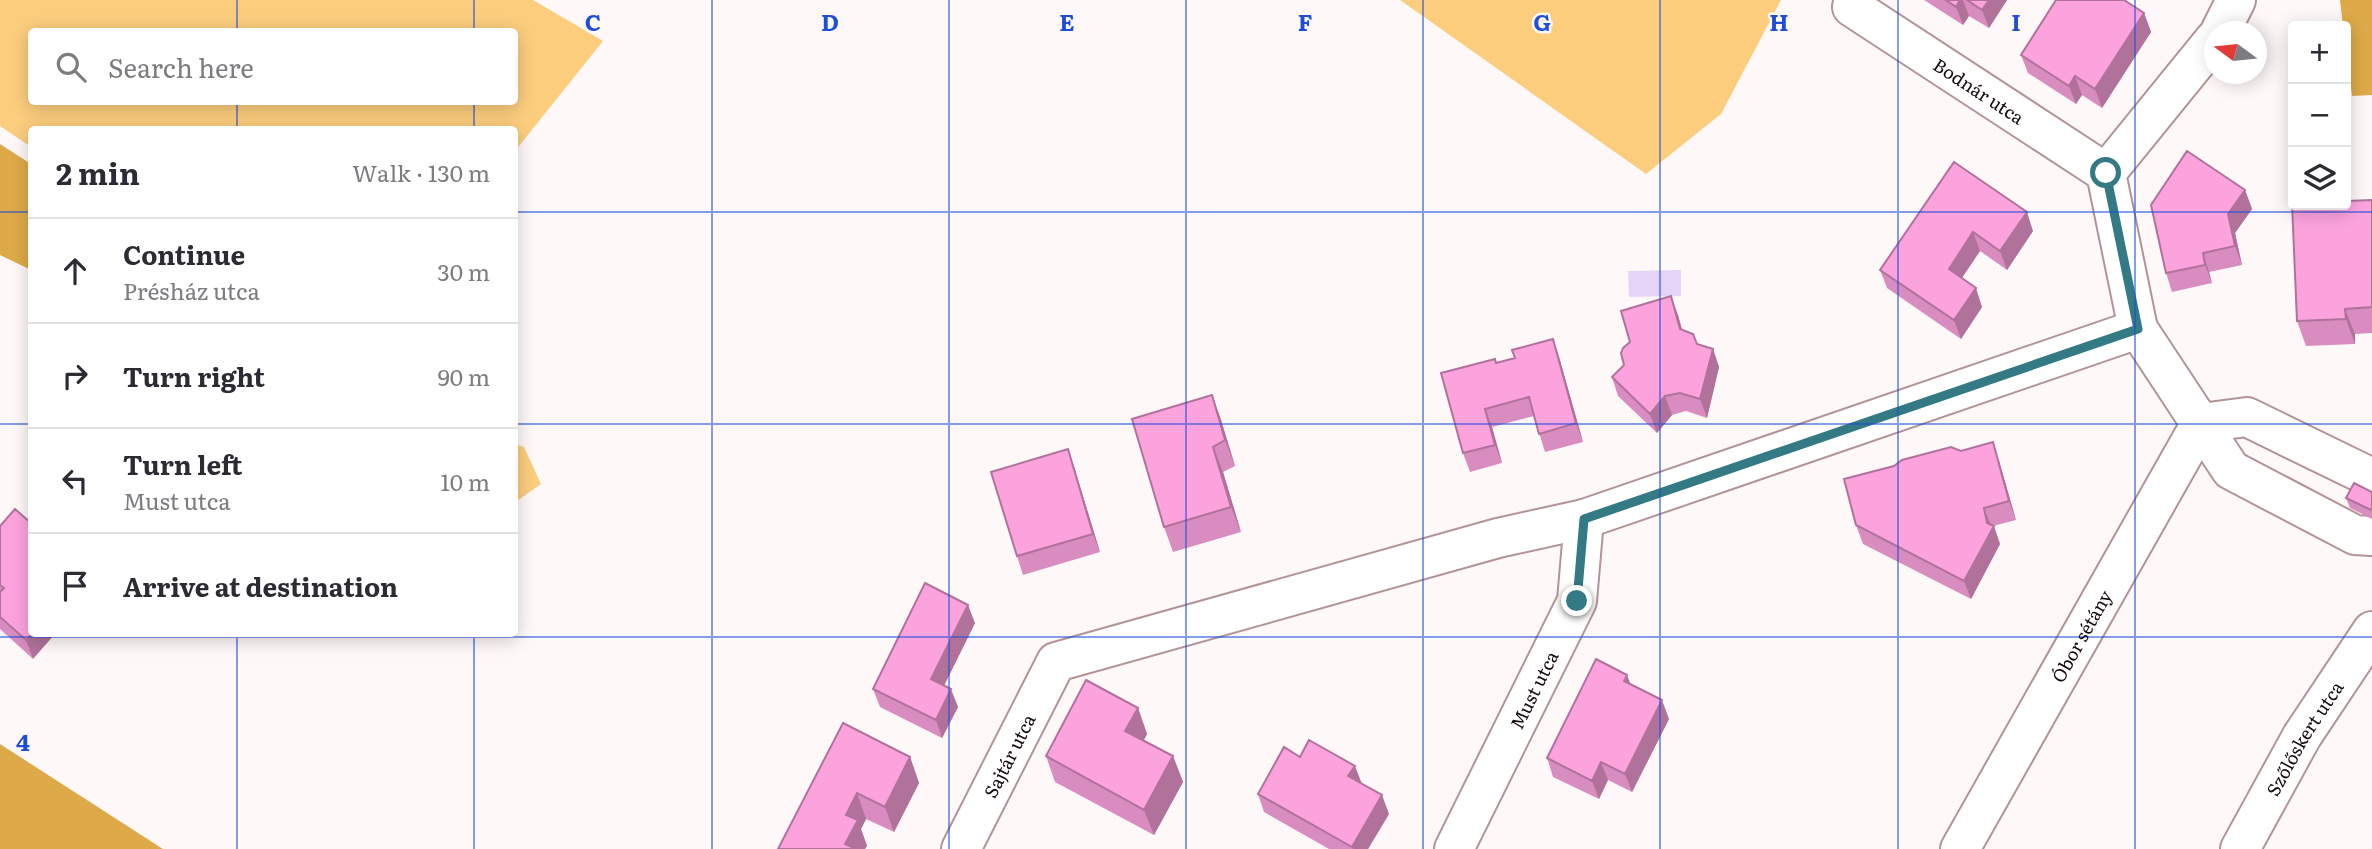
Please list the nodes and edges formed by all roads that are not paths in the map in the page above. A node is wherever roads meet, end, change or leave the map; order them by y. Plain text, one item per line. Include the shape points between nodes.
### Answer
1 (2236, 0) edge
2 (1852, 8) dead end
3 (2226, 21) edge
4 (2204, 52) edge
5 (2106, 173) junction
6 (2138, 329) junction
7 (2202, 424) junction
8 (2372, 478) edge
9 (1584, 519) junction
10 (2372, 536) edge
11 (2372, 631) edge
12 (961, 849) edge
13 (1454, 849) edge
14 (1960, 849) edge
15 (2240, 849) edge

1 - 3 street
2 - 5 street, Bodnár utca
4 - 5 street
5 - 6 street
6 - 7 street
6 - 9 street
7 - 8 street via 2247,417
7 - 10 street via 2231,470 2355,535
7 - 14 street, Óbor sétány
9 - 12 street, Sajtár utca via 1498,538 1056,662
9 - 13 street, Must utca via 1577,601
11 - 15 street, Szőlőskert utca via 2302,736

